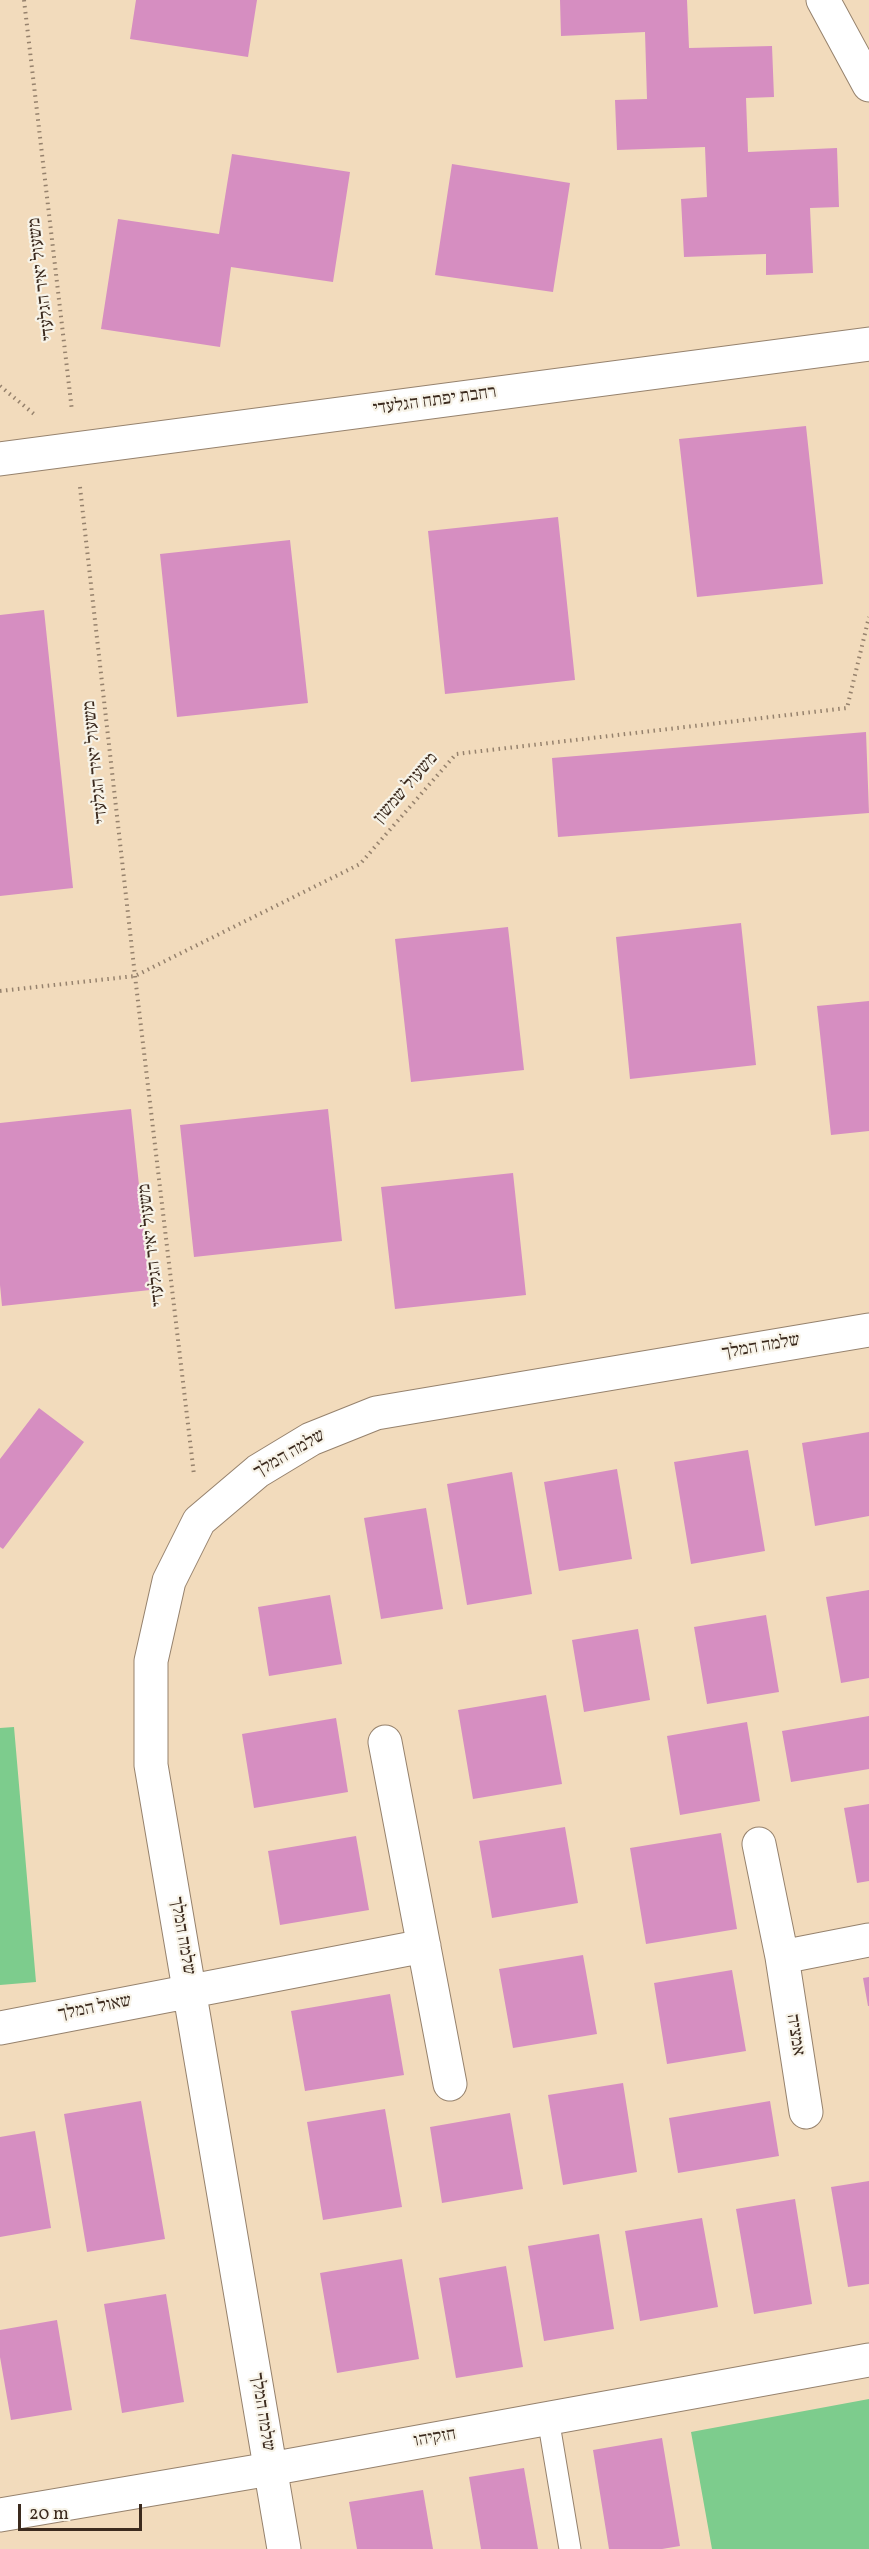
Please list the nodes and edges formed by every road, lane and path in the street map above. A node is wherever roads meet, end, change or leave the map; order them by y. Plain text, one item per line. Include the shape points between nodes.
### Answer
1 (24, 0) edge
2 (823, 0) edge
3 (869, 85) edge
4 (869, 344) edge
5 (76, 450) junction
6 (0, 459) edge
7 (869, 617) edge
8 (135, 976) junction
9 (0, 991) edge
10 (869, 1330) edge
11 (199, 1521) junction
12 (385, 1742) dead end
13 (759, 1844) dead end
14 (869, 1940) edge
15 (424, 1946) junction
16 (782, 1957) junction
17 (191, 1991) junction
18 (0, 2028) edge
19 (450, 2084) dead end
20 (806, 2112) dead end
21 (869, 2360) edge
22 (548, 2418) junction
23 (270, 2469) junction
24 (0, 2515) edge
25 (284, 2549) edge
26 (570, 2549) edge

1 - 5 path, משעול יאיר הגלעדי
2 - 3 street
4 - 5 street, רחבת יפתח הגלעדי
5 - 6 street, רחבת יפתח הגלעדי
5 - 8 path, משעול יאיר הגלעדי
7 - 8 path, משעול שמשון via 847,708 456,754 360,864
8 - 9 path, משעול שמשון
8 - 11 path, משעול יאיר הגלעדי
10 - 11 street, שלמה המלך via 376,1413 311,1439 267,1466
11 - 17 street, שלמה המלך via 169,1581 151,1661 151,1765
12 - 15 street
13 - 16 street, אמציה
14 - 16 street
15 - 17 street, שלמה המלך
15 - 19 street
16 - 20 street, אמציה
17 - 18 street, שאול המלך
17 - 23 street, שלמה המלך
21 - 22 street, חזקיהו
22 - 23 street, חזקיהו
22 - 26 lane
23 - 24 street, חזקיהו
23 - 25 street, שלמה המלך

